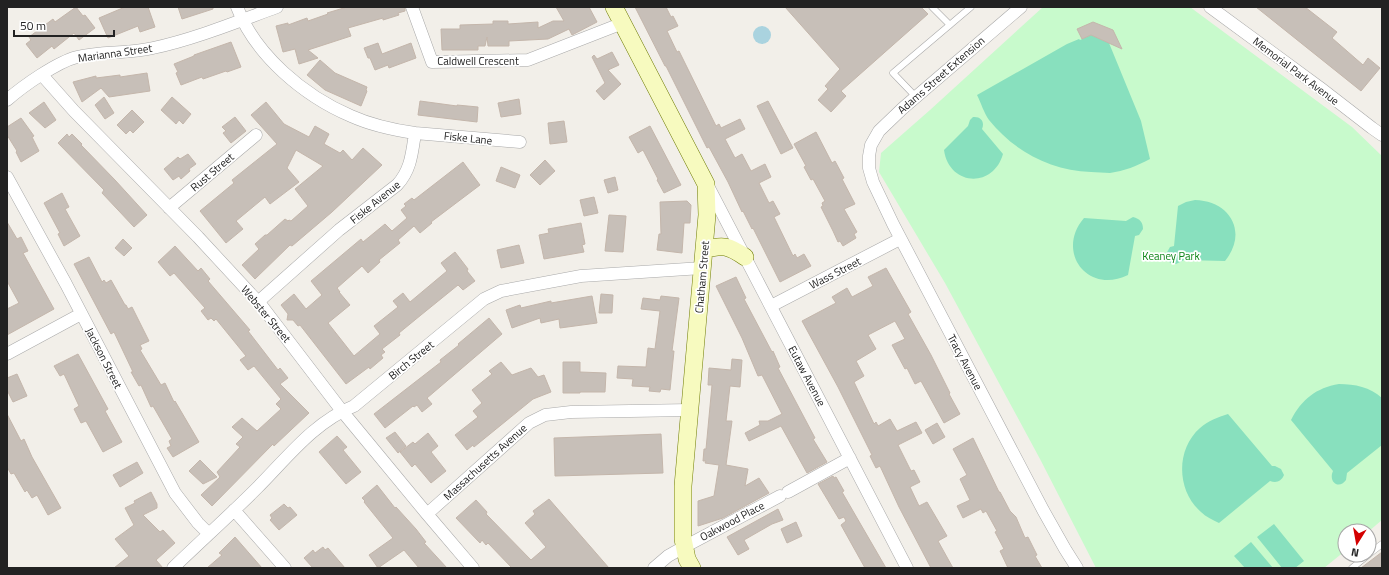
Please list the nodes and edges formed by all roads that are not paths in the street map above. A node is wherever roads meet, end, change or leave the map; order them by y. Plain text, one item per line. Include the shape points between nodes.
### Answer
1 (237, 7) edge
2 (277, 7) edge
3 (412, 7) edge
4 (614, 7) edge
5 (932, 7) edge
6 (1021, 7) edge
7 (1210, 7) edge
8 (969, 8) edge
9 (242, 20) junction
10 (623, 23) junction
11 (950, 25) junction
12 (42, 75) junction
13 (916, 97) junction
14 (7, 100) edge
15 (415, 133) junction
16 (1382, 135) edge
17 (256, 136) dead end
18 (520, 142) dead end
19 (870, 150) joint
20 (7, 177) edge
21 (706, 184) junction
22 (169, 208) junction
23 (900, 239) junction
24 (704, 250) junction
25 (745, 257) junction
26 (702, 268) junction
27 (258, 302) junction
28 (771, 306) junction
29 (81, 314) junction
30 (7, 354) edge
31 (690, 410) junction
32 (342, 411) junction
33 (850, 458) junction
34 (234, 510) junction
35 (427, 514) junction
36 (209, 534) junction
37 (684, 547) junction
38 (174, 568) edge
39 (285, 568) edge
40 (473, 568) edge
41 (654, 568) edge
42 (692, 568) edge
43 (907, 568) edge
44 (1077, 568) edge

1 - 9 street
2 - 9 street, Marianna Street
3 - 10 street, Caldwell Crescent via 432,62 528,60
4 - 10 main road, Chatham Street
5 - 11 lane
6 - 13 street, Adams Street Extension
7 - 16 street, Memorial Park Avenue
8 - 11 lane
9 - 12 street, Marianna Street via 151,49 76,57
9 - 15 street via 254,40 272,60 308,92 350,116
10 - 21 main road, Chatham Street
11 - 13 lane via 893,73
12 - 14 street, Marianna Street
12 - 22 street, Webster Street
13 - 19 street, Adams Street Extension via 879,131
15 - 18 street, Fiske Lane
15 - 27 street, Fiske Avenue via 405,177 339,230
17 - 22 street, Rust Street
19 - 23 street, Tracy Avenue via 869,168 873,182
20 - 29 street, Jackson Street
21 - 24 main road, Chatham Street via 708,215
21 - 25 street, Eutaw Avenue
22 - 27 street, Webster Street
23 - 28 street, Wass Street
23 - 44 street, Tracy Avenue via 1043,510
24 - 25 main road via 715,246 731,248
24 - 26 main road, Chatham Street
25 - 28 street, Eutaw Avenue
26 - 31 main road, Chatham Street
26 - 32 street, Birch Street via 581,276 501,291 484,299 354,406
27 - 32 street, Webster Street
28 - 33 street, Eutaw Avenue
29 - 30 street
29 - 36 street, Jackson Street via 175,493 198,524
31 - 35 street, Massachusetts Avenue via 571,412 545,415 529,423
31 - 37 main road, Chatham Street via 683,486
32 - 34 street, Birch Street via 331,417 298,446
32 - 35 street, Webster Street
33 - 37 street, Oakwood Place
33 - 43 street, Eutaw Avenue
34 - 36 street, Birch Street
34 - 39 street
35 - 40 street, Webster Street
36 - 38 street, Birch Street
37 - 41 street, Oakwood Place
37 - 42 main road, Chatham Street

